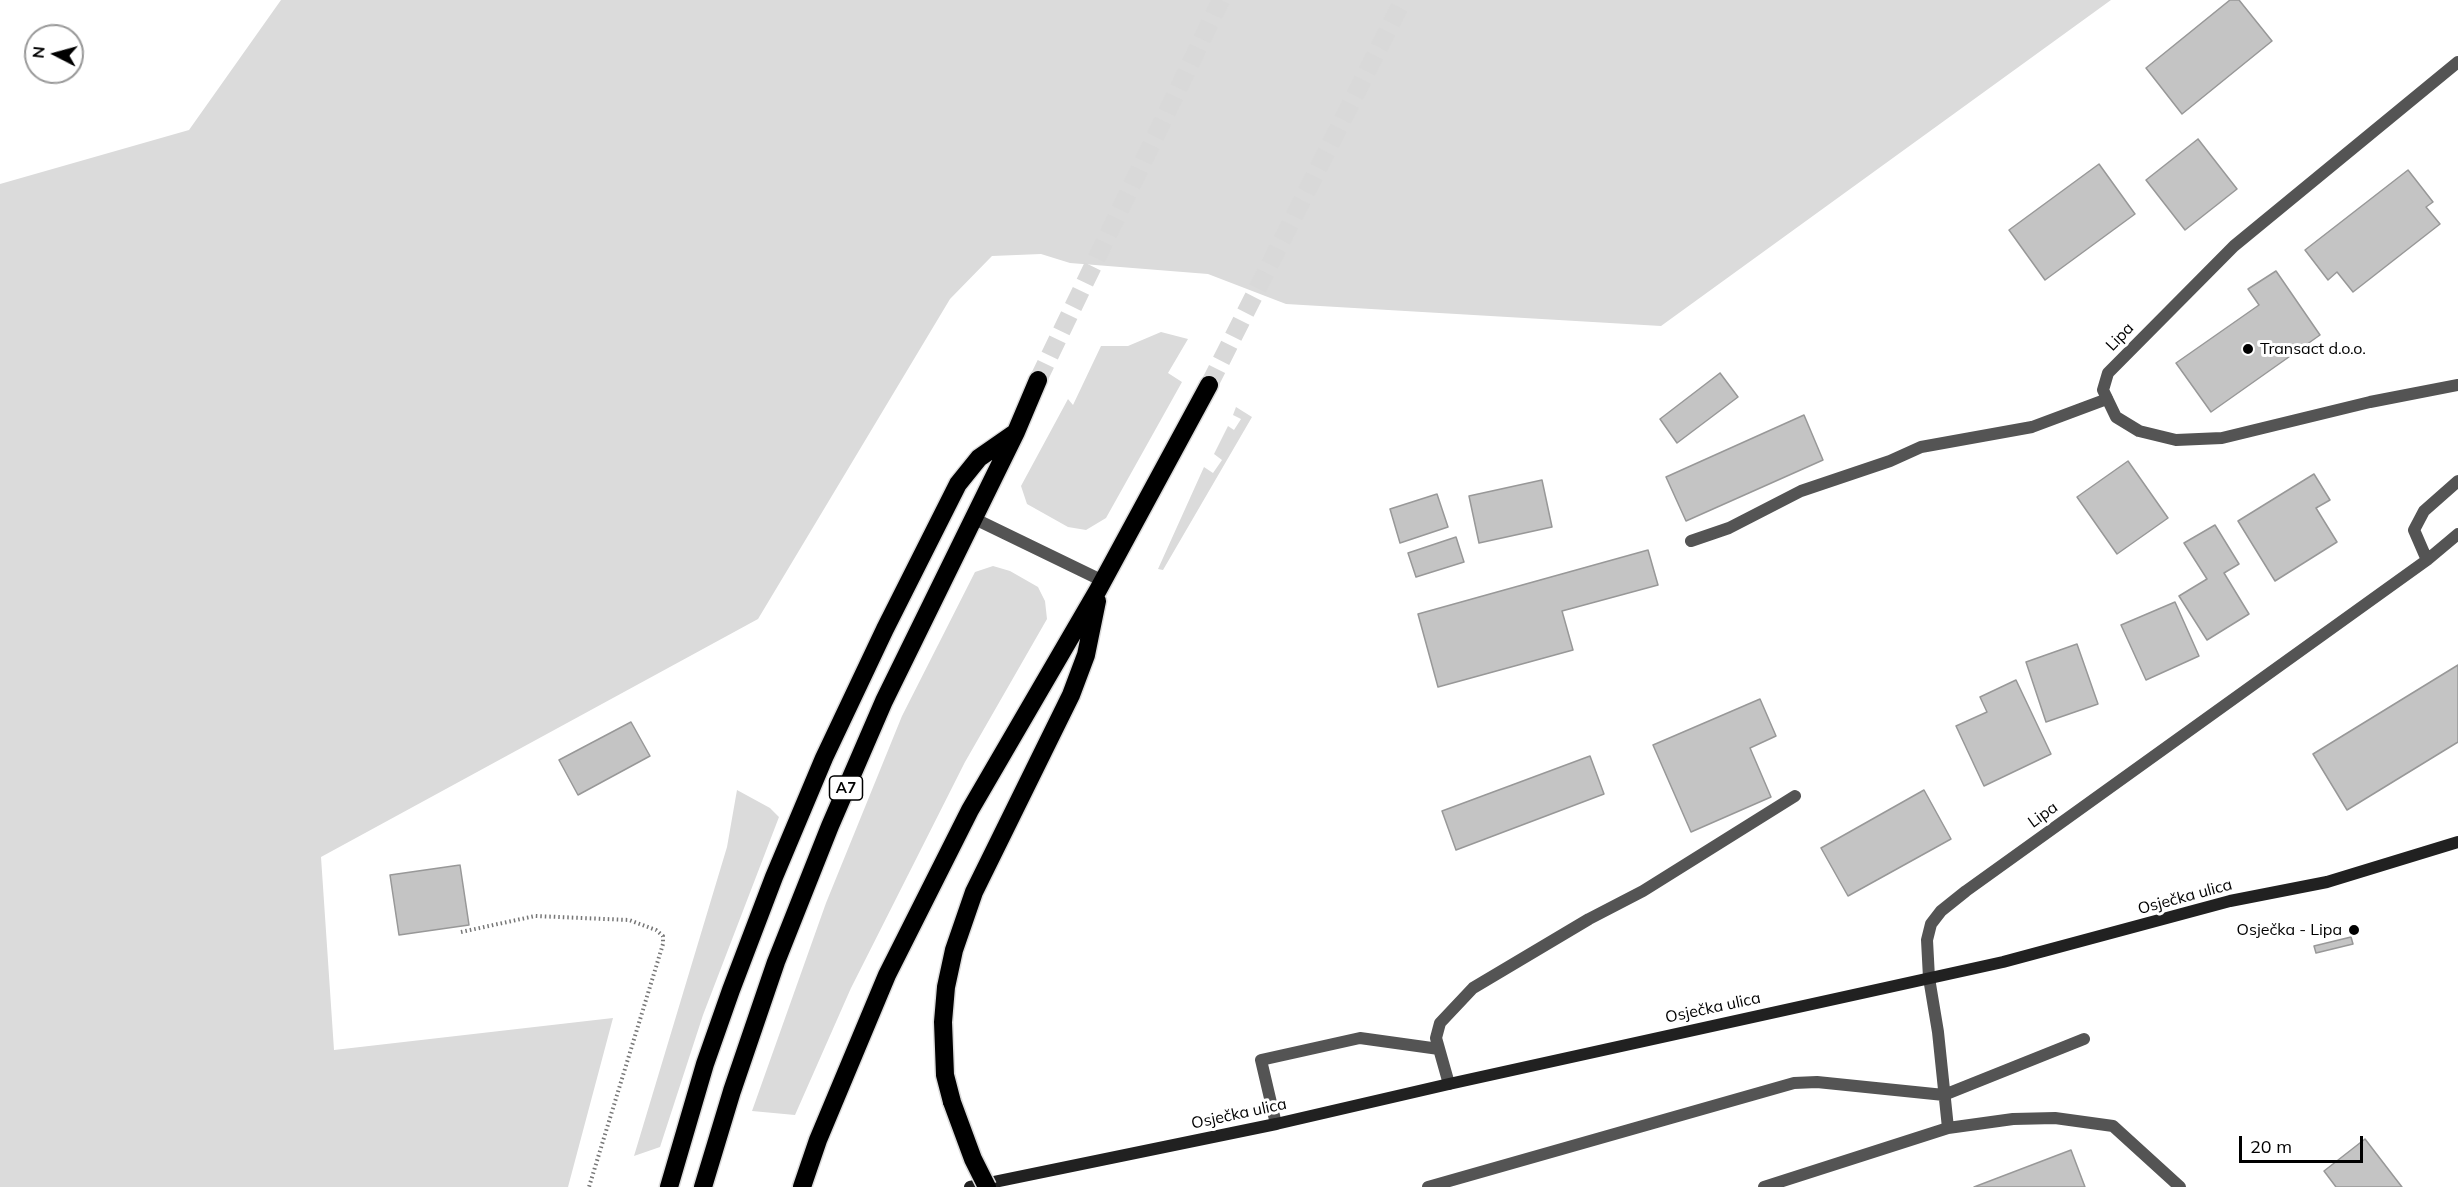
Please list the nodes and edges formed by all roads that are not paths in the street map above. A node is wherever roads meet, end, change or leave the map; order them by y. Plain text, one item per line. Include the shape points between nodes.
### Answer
1 (2458, 62) edge
2 (1038, 380) tunnel mouth
3 (1209, 385) tunnel mouth
4 (2458, 385) edge
5 (2107, 399) junction
6 (1016, 432) junction
7 (2458, 481) edge
8 (974, 518) junction
9 (2458, 534) edge
10 (1691, 541) dead end
11 (2427, 560) junction
12 (1101, 585) junction
13 (1795, 796) dead end
14 (2458, 842) edge
15 (1929, 978) junction
16 (2084, 1039) dead end
17 (1439, 1049) junction
18 (1449, 1084) junction
19 (1944, 1095) junction
20 (1276, 1124) junction
21 (1948, 1128) junction
22 (669, 1187) edge
23 (703, 1187) edge
24 (802, 1187) edge
25 (970, 1187) edge
26 (987, 1187) edge
27 (1428, 1187) edge
28 (1764, 1187) edge
29 (2180, 1187) edge

1 - 5 street, Lipa via 2234,246 2108,373 2103,390
2 - 6 highway, A7
3 - 12 highway
4 - 5 street via 2222,438 2176,440 2139,431 2116,417
5 - 10 street via 2032,427 1922,447 1801,491 1729,528
6 - 8 highway, A7
6 - 22 highway via 979,458 958,484 824,758 730,990
7 - 11 street via 2424,511 2414,530
8 - 12 street
8 - 23 highway, A7 via 884,701 830,826 777,962
9 - 11 street, Lipa
11 - 15 street, Lipa via 1941,911 1931,924 1927,940
12 - 24 highway via 970,810 887,975
12 - 26 highway, bridge via 1086,655 1071,695 974,892 946,987 944,1066 951,1102
13 - 17 street via 1643,891 1473,988 1440,1023 1436,1038
14 - 15 main road, Osječka ulica via 2327,882 2230,901 2003,963
15 - 18 main road, Osječka ulica
15 - 19 street, Lipa
16 - 19 street
17 - 18 street
17 - 20 street via 1360,1038 1261,1060
18 - 20 main road, Osječka ulica
19 - 21 street, Lipa
19 - 27 street via 1794,1083
20 - 25 main road, Osječka ulica
21 - 28 street
21 - 29 street via 2055,1118 2113,1126

